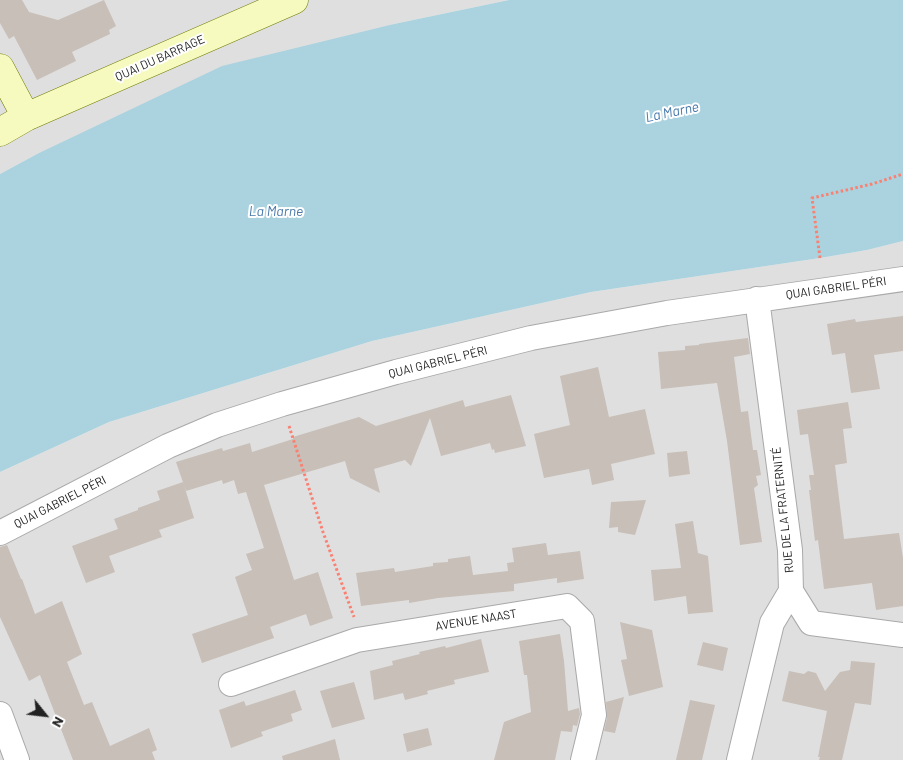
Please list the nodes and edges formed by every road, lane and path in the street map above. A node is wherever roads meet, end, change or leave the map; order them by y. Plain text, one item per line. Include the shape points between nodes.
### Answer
1 (294, 0) edge
2 (0, 68) edge
3 (26, 117) junction
4 (0, 132) edge
5 (903, 174) edge
6 (820, 258) dead end
7 (903, 279) edge
8 (756, 300) junction
9 (282, 404) junction
10 (0, 533) edge
11 (791, 591) junction
12 (903, 635) edge
13 (362, 639) junction
14 (231, 684) dead end
15 (0, 714) edge
16 (17, 760) edge
17 (583, 760) edge
18 (739, 760) edge

1 - 3 street, QUAI DU BARRAGE
2 - 3 street
3 - 4 street, QUAI DU BARRAGE
5 - 6 path via 812,198
7 - 8 street, QUAI GABRIEL PÉRI
8 - 9 street, QUAI GABRIEL PÉRI via 531,338
8 - 11 street, RUE DE LA FRATERNITÉ via 790,550
9 - 10 street, QUAI GABRIEL PÉRI via 217,425 168,446
9 - 13 path
11 - 12 street, RUE DE LA FRATERNITÉ via 811,623
11 - 18 street via 772,623
13 - 14 street, AVENUE NAAST
13 - 17 street, AVENUE NAAST via 567,606 582,621 594,715
15 - 16 street

